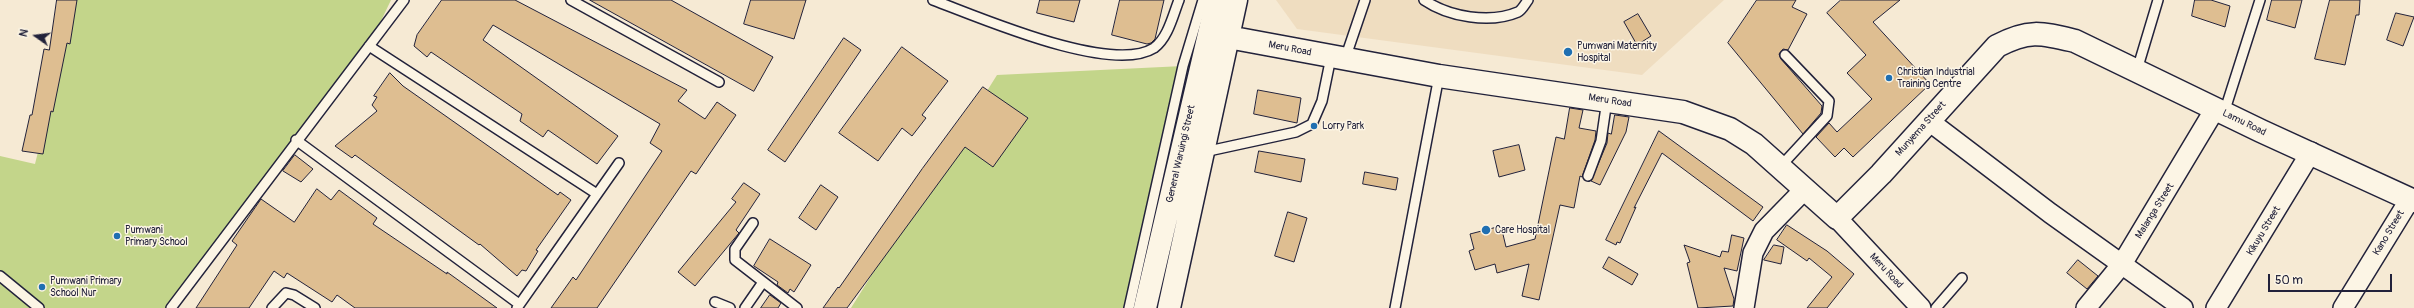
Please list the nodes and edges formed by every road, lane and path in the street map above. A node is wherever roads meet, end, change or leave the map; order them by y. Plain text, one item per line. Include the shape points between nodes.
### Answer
1 (404, 0) edge
2 (571, 0) edge
3 (933, 0) edge
4 (1179, 0) edge
5 (1203, 0) edge
6 (1217, 0) edge
7 (1236, 0) edge
8 (1365, 0) edge
9 (1424, 0) edge
10 (1528, 0) edge
11 (2158, 0) edge
12 (2260, 0) edge
13 (1228, 37) junction
14 (2076, 41) joint
15 (369, 46) junction
16 (1785, 56) dead end
17 (1338, 58) junction
18 (2137, 70) junction
19 (1439, 76) junction
20 (720, 82) dead end
21 (1607, 100) junction
22 (2220, 111) junction
23 (1929, 121) junction
24 (296, 140) junction
25 (1203, 152) junction
26 (2311, 152) junction
27 (619, 163) dead end
28 (1780, 167) junction
29 (1588, 176) dead end
30 (1804, 189) junction
31 (597, 194) junction
32 (2412, 200) edge
33 (1837, 218) junction
34 (753, 223) dead end
35 (2122, 264) junction
36 (0, 276) edge
37 (1962, 278) dead end
38 (764, 282) junction
39 (715, 302) dead end
40 (518, 306) edge
41 (39, 308) edge
42 (171, 308) edge
43 (272, 308) edge
44 (315, 308) edge
45 (730, 308) edge
46 (745, 308) edge
47 (797, 308) edge
48 (1129, 308) edge
49 (1145, 308) edge
50 (1169, 308) edge
51 (1395, 308) edge
52 (1744, 308) edge
53 (1921, 308) edge
54 (1936, 308) edge
55 (2086, 308) edge
56 (2183, 308) edge
57 (2216, 308) edge
58 (2343, 308) edge

1 - 15 lane
2 - 20 lane
3 - 4 lane via 1044,41 1103,53 1131,55 1146,52 1158,44 1171,22
5 - 48 lane via 1183,66
6 - 49 street, General Waruingi Street
7 - 13 street, General Waruingi Street
8 - 17 lane
9 - 10 lane via 1445,10 1488,20 1519,11
11 - 18 lane
12 - 22 lane, Malanga Street
13 - 17 street, Meru Road
13 - 25 street, General Waruingi Street
14 - 18 street, Lamu Road
14 - 23 street, Munyema Street via 2043,33 2017,36 2004,42 1997,46
15 - 24 lane
15 - 31 lane
16 - 28 lane via 1829,101 1829,108 1827,116
17 - 19 street, Meru Road
17 - 25 lane via 1312,124 1296,132
18 - 22 street, Lamu Road
19 - 21 street, Meru Road
19 - 51 lane
21 - 28 street, Meru Road via 1683,112 1730,129 1754,144
21 - 29 lane via 1601,140
22 - 26 street, Lamu Road
22 - 35 street, Malanga Street
23 - 33 street, Munyema Street
23 - 35 street
24 - 40 lane
24 - 42 lane
25 - 50 street, General Waruingi Street
26 - 32 street, Lamu Road
26 - 57 street, Kikuyu Street
27 - 31 lane
28 - 30 street, Meru Road
30 - 33 street, Meru Road
30 - 52 street via 1764,231 1753,254
31 - 40 lane
32 - 58 street, Kano Street
33 - 53 street, Meru Road
34 - 38 lane via 735,249 734,255 735,260
35 - 55 street, Malanga Street
35 - 56 street
36 - 41 lane
37 - 54 lane
38 - 46 lane
38 - 47 lane
39 - 45 lane
43 - 44 lane via 286,293

